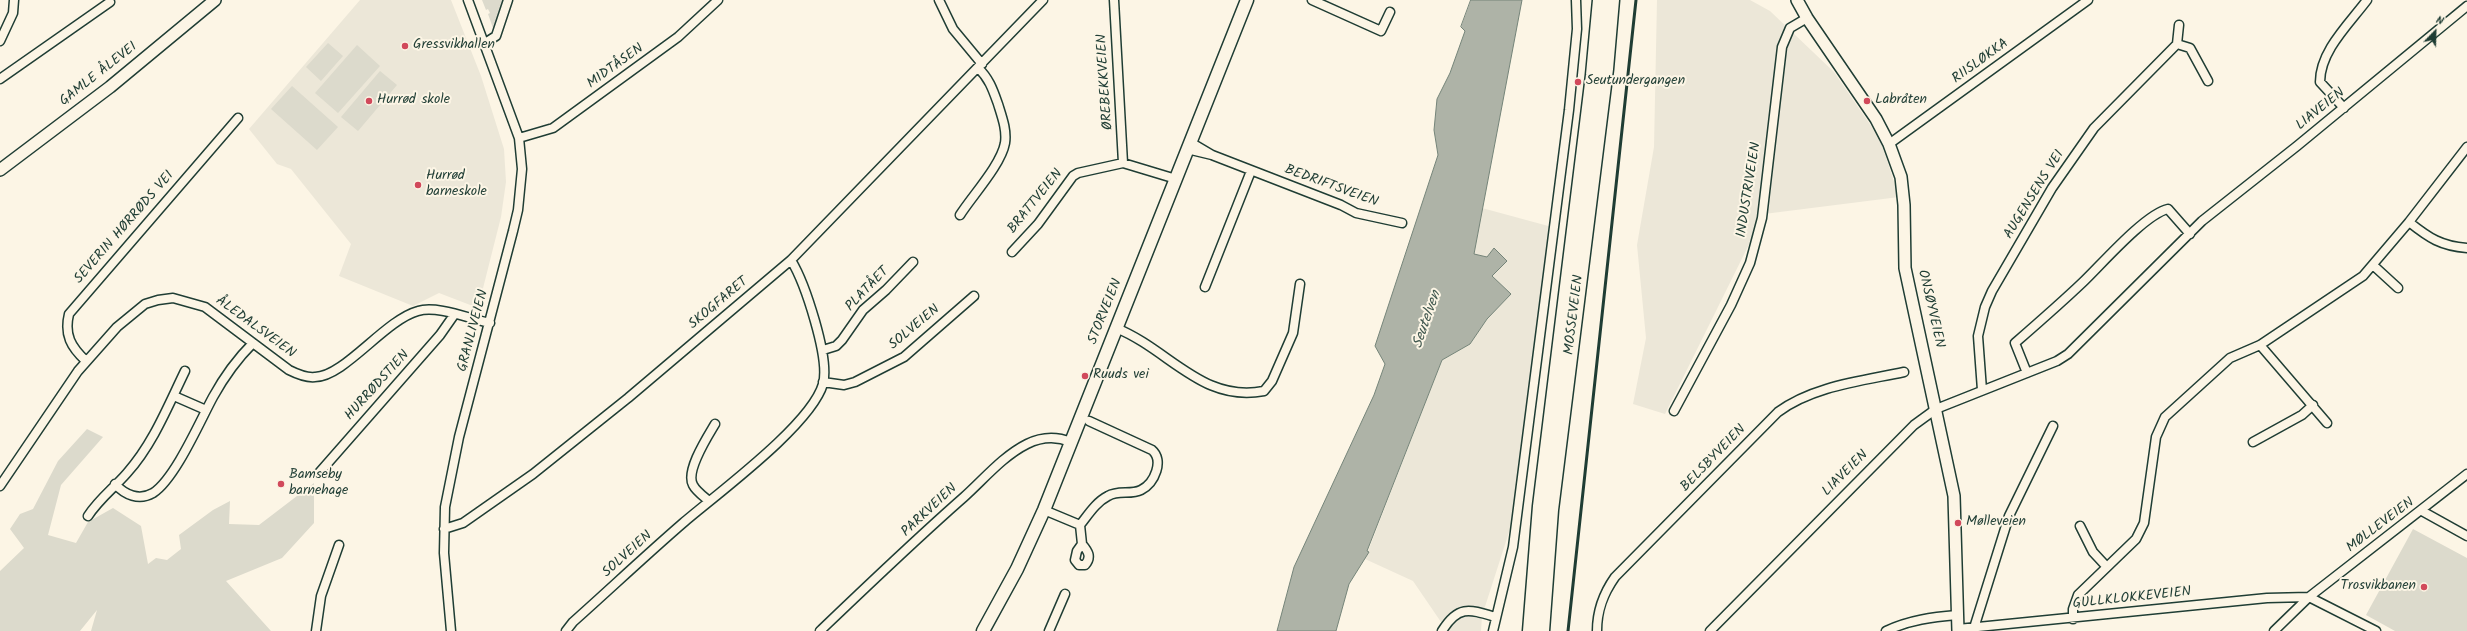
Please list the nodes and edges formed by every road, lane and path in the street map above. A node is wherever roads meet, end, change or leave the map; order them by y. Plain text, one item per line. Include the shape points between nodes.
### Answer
1 (14, 0) edge
2 (215, 0) edge
3 (468, 0) edge
4 (508, 0) edge
5 (718, 0) edge
6 (939, 0) edge
7 (1043, 0) edge
8 (1114, 0) edge
9 (1247, 0) edge
10 (1312, 0) edge
11 (1576, 0) edge
12 (1600, 0) edge
13 (1612, 0) edge
14 (1797, 0) edge
15 (2088, 0) edge
16 (2367, 0) edge
17 (110, 2) dead end
18 (2467, 6) edge
19 (1390, 12) dead end
20 (1807, 18) junction
21 (2178, 25) dead end
22 (0, 41) edge
23 (484, 43) junction
24 (2177, 44) junction
25 (980, 66) junction
26 (0, 79) edge
27 (2208, 81) dead end
28 (2344, 108) junction
29 (238, 118) dead end
30 (519, 138) junction
31 (1889, 144) junction
32 (1189, 145) junction
33 (2467, 147) edge
34 (1123, 163) junction
35 (0, 170) edge
36 (1252, 171) junction
37 (1176, 179) junction
38 (960, 215) dead end
39 (2410, 222) junction
40 (1402, 223) dead end
41 (2190, 234) junction
42 (2467, 248) edge
43 (1012, 252) dead end
44 (791, 260) junction
45 (914, 262) dead end
46 (2374, 266) junction
47 (1300, 284) dead end
48 (1204, 287) dead end
49 (2398, 288) dead end
50 (974, 296) dead end
51 (454, 315) junction
52 (490, 323) junction
53 (1116, 328) junction
54 (253, 343) junction
55 (2260, 345) junction
56 (823, 350) junction
57 (86, 361) junction
58 (185, 371) dead end
59 (1904, 372) dead end
60 (2027, 373) junction
61 (823, 382) junction
62 (1982, 390) junction
63 (174, 396) junction
64 (2313, 405) junction
65 (1936, 409) junction
66 (206, 410) junction
67 (1674, 412) dead end
68 (1089, 421) dead end
69 (2327, 423) dead end
70 (715, 424) dead end
71 (2053, 426) dead end
72 (1071, 442) junction
73 (2254, 442) dead end
74 (319, 473) dead end
75 (2467, 474) edge
76 (115, 484) junction
77 (0, 486) edge
78 (709, 500) junction
79 (1044, 510) junction
80 (2422, 511) junction
81 (88, 516) dead end
82 (1080, 525) junction
83 (2080, 526) dead end
84 (444, 529) junction
85 (2467, 536) edge
86 (1082, 544) dead end
87 (339, 545) dead end
88 (2106, 566) junction
89 (1065, 594) dead end
90 (2310, 597) junction
91 (1957, 615) junction
92 (1495, 617) junction
93 (2073, 619) junction
94 (1974, 628) junction
95 (1958, 630) edge
96 (316, 631) edge
97 (451, 631) edge
98 (566, 631) edge
99 (820, 631) edge
100 (984, 631) edge
101 (1049, 631) edge
102 (1442, 631) edge
103 (1493, 631) edge
104 (1530, 631) edge
105 (1542, 631) edge
106 (1597, 631) edge
107 (1710, 631) edge
108 (1886, 631) edge
109 (2274, 631) edge
110 (2376, 631) edge

1 - 22 street via 13,13
2 - 35 street, GAMLE ÅLEVEI via 110,87
3 - 23 street, GRANLIVEIEN
4 - 23 street via 496,36
5 - 30 street, MIDTÅSEN via 678,38 559,124 539,134
6 - 25 street via 953,29
7 - 25 street, SKOGFARET
8 - 34 street, ØREBEKKVEIEN
9 - 32 main road, STORVEIEN
10 - 19 street via 1381,31
11 - 92 street via 1577,29 1569,110 1513,547
12 - 104 highway, MOSSEVEIEN via 1540,506
13 - 105 highway, MOSSEVEIEN via 1606,69 1551,510
14 - 20 street, ONSØYVEIEN
15 - 31 street, RIISLØKKA
16 - 28 street via 2324,58 2320,71 2320,82
17 - 26 street
18 - 28 street, LIAVEIEN
20 - 31 street, ONSØYVEIEN via 1876,119
20 - 67 street, INDUSTRIVEIEN via 1790,28 1782,47 1762,218 1750,264
21 - 24 street
23 - 30 street, GRANLIVEIEN
24 - 27 street via 2190,48
24 - 62 street, AUGENSENS VEI via 2094,128 2052,188 1992,291 1978,336
25 - 38 street via 988,78 1004,121 1005,143 995,165
25 - 44 street, SKOGFARET
28 - 41 street, LIAVEIEN
29 - 57 street, SEVERIN HØRRØDS VEI via 69,314 66,325 70,343
30 - 52 street, GRANLIVEIEN via 522,169 518,210
31 - 65 street, ONSØYVEIEN via 1901,177 1904,196 1905,268
32 - 36 street, BEDRIFTSVEIEN
32 - 37 main road, STORVEIEN
33 - 39 street
34 - 37 street, BRATTVEIEN
34 - 43 street, BRATTVEIEN via 1073,176 1038,224
36 - 40 street, BEDRIFTSVEIEN via 1356,213
36 - 48 street
37 - 53 main road, STORVEIEN
39 - 42 street via 2431,239 2451,247
39 - 46 street
41 - 60 street, LIAVEIEN via 2068,354
41 - 60 street via 2168,209 2157,214 2116,248 2084,281 2015,343
44 - 56 street, SOLVEIEN via 802,283
44 - 84 street, SKOGFARET via 628,398 533,474 463,523
45 - 56 street, PLATÅET via 863,310 836,346
46 - 49 street
46 - 55 street
47 - 53 street via 1293,333 1272,381 1264,391 1227,392 1210,387 1141,340
50 - 61 street, SOLVEIEN via 904,357 855,382 844,385
51 - 52 street, ÅLEDALSVEIEN
51 - 54 street, ÅLEDALSVEIEN via 427,310 408,315 349,360 317,378 299,375 289,370
51 - 74 street, HURRØDSTIEN via 440,335
52 - 84 street, GRANLIVEIEN via 451,470
53 - 72 main road, STORVEIEN
54 - 57 street, ÅLEDALSVEIEN via 205,307 173,298 145,304 129,316
54 - 66 street via 231,368
55 - 64 street
55 - 88 street via 2230,358 2165,417 2156,437 2144,523 2130,546
56 - 61 street, SOLVEIEN
57 - 77 street, ÅLEDALSVEIEN
58 - 63 street
59 - 106 street, BELSBYVEIEN via 1809,394 1792,401 1778,412 1615,577 1599,606
60 - 62 street, LIAVEIEN
61 - 78 street, SOLVEIEN via 816,399 802,417
62 - 65 street, LIAVEIEN
63 - 66 street
63 - 76 street via 136,461
64 - 69 street
64 - 73 street via 2302,415
65 - 91 street, ONSØYVEIEN via 1954,496
65 - 107 street, LIAVEIEN via 1914,425
66 - 76 street via 176,466 154,492 144,497 134,497 125,494
68 - 82 street via 1152,450 1157,454 1159,462 1141,491 1108,496 1098,503
70 - 78 street via 701,448 691,473 693,486
71 - 94 street via 2008,516
72 - 79 main road, STORVEIEN
72 - 99 street, PARKVEIEN via 1046,438 1027,444 1012,454 934,522
75 - 80 street, MØLLEVEIEN
76 - 81 street via 96,503
78 - 98 street, SOLVEIEN
79 - 82 street
79 - 100 main road, STORVEIEN via 1017,569
80 - 85 street
80 - 90 street, MØLLEVEIEN
82 - 86 street
83 - 88 street via 2093,552
84 - 97 street, GRANLIVEIEN via 446,589
87 - 96 street via 321,596
88 - 93 street via 2078,595 2073,609
89 - 101 street
90 - 93 street, GULLKLOKKEVEIEN via 2267,598
90 - 109 street, MØLLEVEIEN
90 - 110 street
91 - 95 street, ONSØYVEIEN
91 - 108 street via 1930,617
92 - 102 street via 1471,610 1463,611 1454,616
92 - 103 street
93 - 94 street, GULLKLOKKEVEIEN
94 - 95 street, GULLKLOKKEVEIEN

